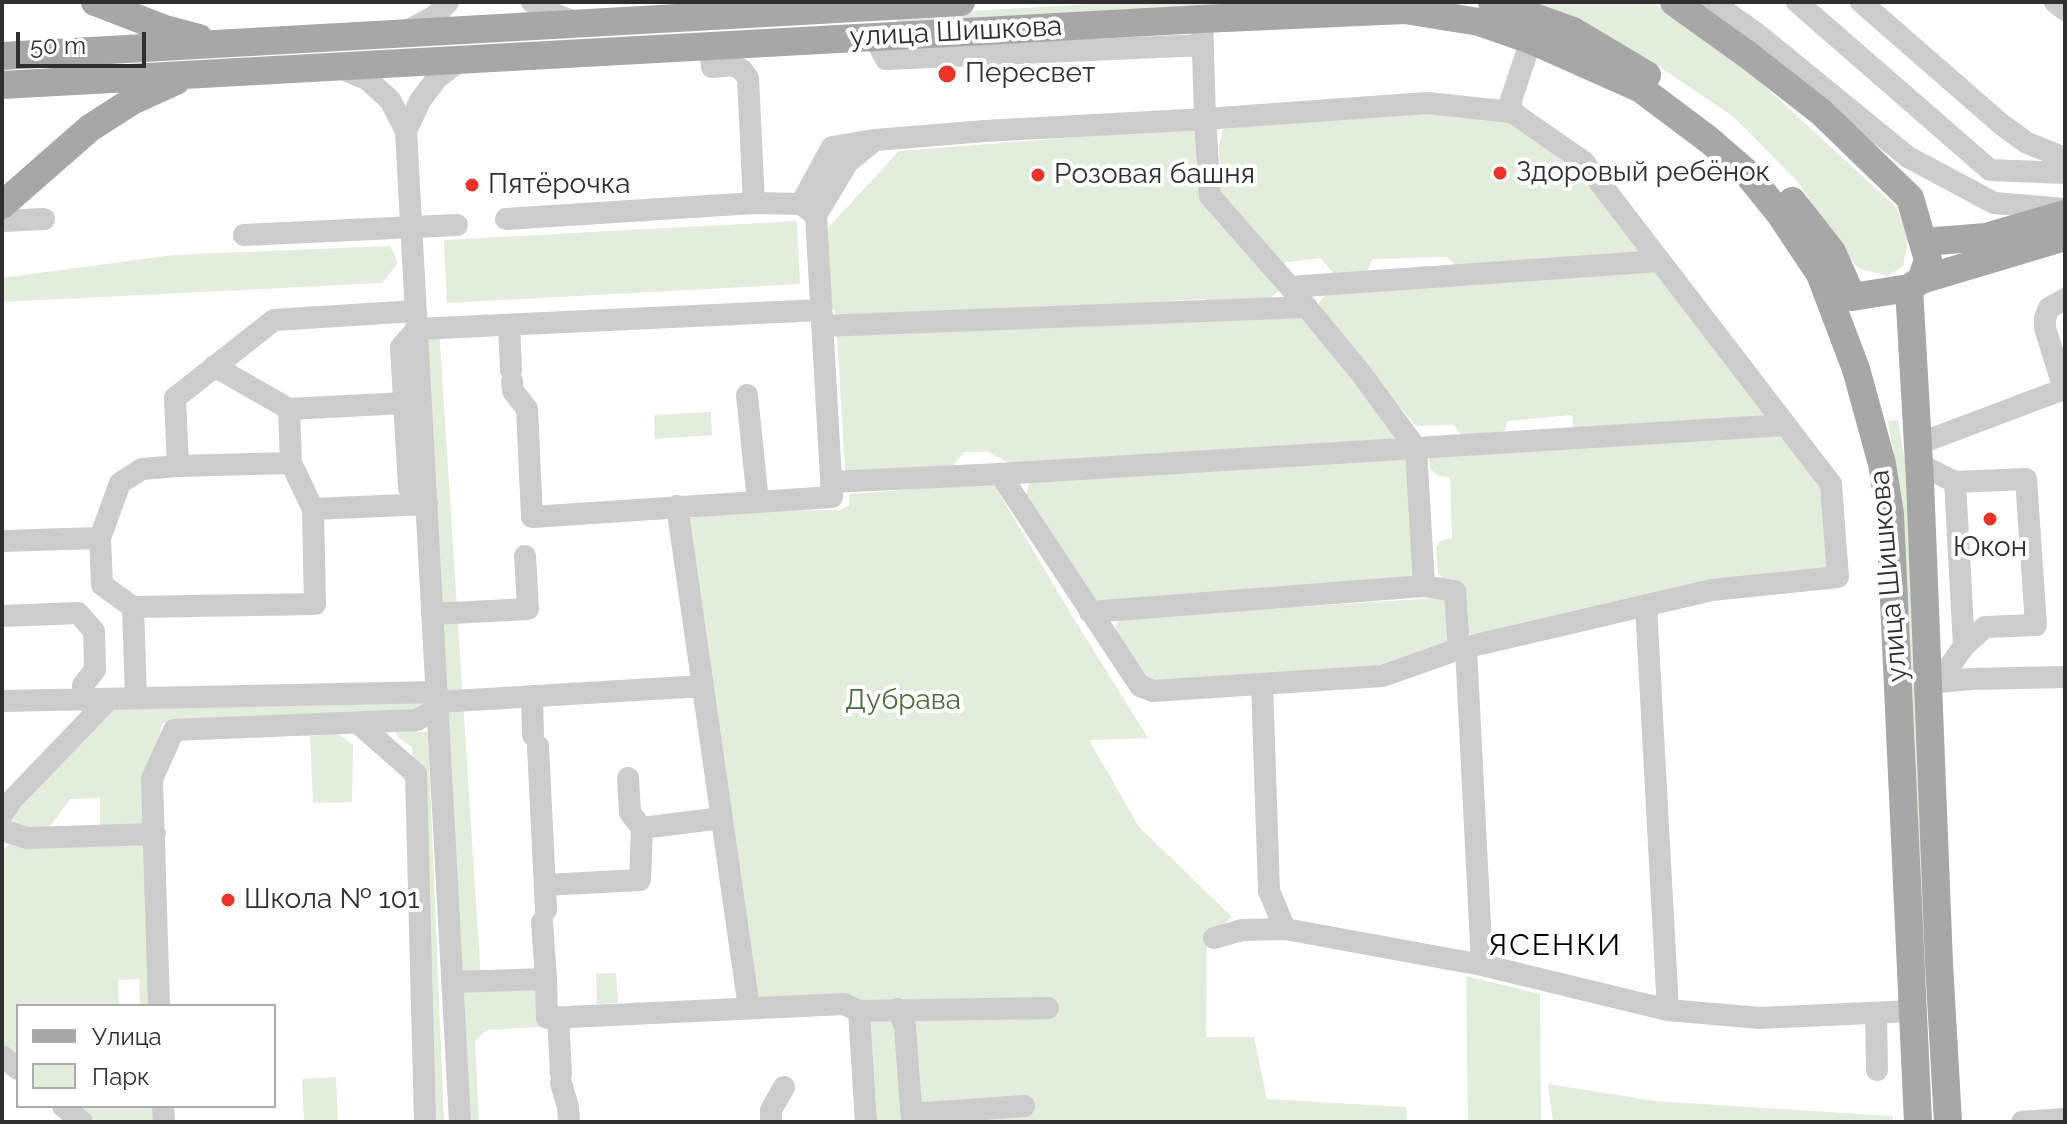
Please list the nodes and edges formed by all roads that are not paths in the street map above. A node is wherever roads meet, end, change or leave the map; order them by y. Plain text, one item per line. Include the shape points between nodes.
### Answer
1 (95, 2) edge
2 (448, 2) edge
3 (532, 2) edge
4 (961, 2) edge
5 (1492, 2) edge
6 (1674, 2) edge
7 (1712, 2) edge
8 (1797, 2) edge
9 (1861, 2) edge
10 (2055, 2) edge
11 (887, 6) junction
12 (1413, 6) edge
13 (2065, 10) edge
14 (762, 13) junction
15 (580, 24) junction
16 (1203, 32) junction
17 (402, 34) junction
18 (881, 36) junction
19 (1531, 40) junction
20 (764, 43) junction
21 (223, 44) junction
22 (1752, 44) junction
23 (710, 46) junction
24 (2, 56) edge
25 (462, 59) junction
26 (337, 66) junction
27 (190, 74) junction
28 (2, 85) edge
29 (1512, 112) junction
30 (1205, 119) junction
31 (406, 131) junction
32 (2065, 158) edge
33 (2065, 173) edge
34 (754, 203) junction
35 (2, 205) edge
36 (808, 209) junction
37 (2065, 212) edge
38 (44, 219) dead end
39 (506, 219) dead end
40 (2, 221) edge
41 (457, 225) dead end
42 (412, 227) junction
43 (244, 235) dead end
44 (2065, 237) edge
45 (1923, 242) junction
46 (1660, 261) junction
47 (1915, 284) junction
48 (1290, 287) junction
49 (1852, 297) junction
50 (2065, 299) edge
51 (1307, 307) junction
52 (822, 318) junction
53 (417, 320) junction
54 (509, 325) junction
55 (214, 366) junction
56 (2065, 390) edge
57 (747, 395) dead end
58 (404, 403) junction
59 (289, 409) junction
60 (1785, 425) junction
61 (1416, 448) junction
62 (1918, 454) junction
63 (291, 463) junction
64 (1882, 464) junction
65 (178, 466) junction
66 (1000, 474) junction
67 (831, 482) junction
68 (1955, 482) junction
69 (758, 502) junction
70 (427, 504) junction
71 (677, 506) junction
72 (313, 509) junction
73 (532, 517) junction
74 (100, 538) junction
75 (2, 541) edge
76 (1424, 586) junction
77 (1646, 605) junction
78 (133, 607) junction
79 (1090, 612) junction
80 (432, 614) junction
81 (2, 616) edge
82 (1462, 649) junction
83 (1946, 660) junction
84 (2065, 677) edge
85 (1262, 684) junction
86 (703, 686) junction
87 (532, 696) junction
88 (136, 698) junction
89 (109, 699) junction
90 (83, 700) junction
91 (2, 701) edge
92 (437, 701) junction
93 (358, 723) junction
94 (628, 778) dead end
95 (2, 815) edge
96 (722, 818) junction
97 (642, 828) junction
98 (2, 830) edge
99 (155, 834) junction
100 (545, 885) junction
101 (1285, 929) junction
102 (1214, 938) dead end
103 (1926, 963) junction
104 (1482, 965) junction
105 (546, 979) junction
106 (452, 982) junction
107 (159, 1004) edge
108 (749, 1008) junction
109 (1048, 1008) dead end
110 (898, 1009) junction
111 (1668, 1010) junction
112 (859, 1011) junction
113 (1913, 1011) junction
114 (1876, 1013) junction
115 (558, 1017) junction
116 (1877, 1070) dead end
117 (784, 1087) dead end
118 (1024, 1106) dead end
119 (65, 1108) edge
120 (912, 1118) edge
121 (2065, 1119) edge
122 (82, 1122) edge
123 (425, 1122) edge
124 (460, 1122) edge
125 (569, 1122) edge
126 (771, 1122) edge
127 (866, 1122) edge
128 (1918, 1122) edge
129 (1948, 1122) edge
130 (2022, 1122) edge

1 - 21 main road
2 - 17 street via 435,16
3 - 15 street
4 - 11 main road, улица Шишкова
5 - 49 main road via 1573,31 1724,128 1832,252
6 - 22 main road, улица Шишкова
7 - 22 street
8 - 33 street via 1990,170
9 - 32 street via 2001,124 2027,143
10 - 13 street
11 - 14 main road, улица Шишкова
11 - 18 main road
12 - 16 main road, улица Шишкова
12 - 19 main road, улица Шишкова
14 - 15 main road, улица Шишкова
14 - 20 main road
15 - 17 main road, улица Шишкова
16 - 18 main road, улица Шишкова
16 - 30 street
17 - 21 main road, улица Шишкова
18 - 20 main road, улица Шишкова
19 - 29 street via 1511,100
19 - 64 main road, улица Шишкова via 1641,89 1746,172 1820,274 1856,369
20 - 23 main road, улица Шишкова
21 - 24 main road, улица Шишкова
22 - 37 street via 1908,157 1994,203
22 - 45 main road, улица Шишкова via 1910,198
23 - 25 main road, улица Шишкова
23 - 34 street via 712,67 733,65 748,78
25 - 26 main road, улица Шишкова
25 - 31 street via 437,78
26 - 27 main road, улица Шишкова
26 - 31 street via 368,80 390,100
27 - 28 main road, улица Шишкова
27 - 35 main road via 90,128
29 - 30 street via 1427,103
29 - 46 street via 1584,162
30 - 36 street via 875,140 848,162
30 - 48 street via 1210,196
31 - 42 street
34 - 36 street
34 - 39 street
36 - 52 street
37 - 45 main road via 1986,237
38 - 40 street
41 - 42 street
42 - 43 street
42 - 53 street
44 - 47 main road
45 - 47 main road, улица Шишкова via 1928,260
46 - 48 street
46 - 60 street
47 - 49 main road
47 - 62 main road, улица Шишкова
48 - 51 street
49 - 64 main road
50 - 56 street via 2049,308 2045,328
51 - 52 street
51 - 61 street
52 - 54 street
52 - 67 street
53 - 54 street
53 - 55 street via 274,320
53 - 58 street via 401,347
53 - 70 street
54 - 73 street via 513,391 527,409
55 - 59 street
55 - 65 street via 175,398
56 - 62 street
57 - 69 street
58 - 59 street
58 - 70 street via 409,488
59 - 63 street
60 - 61 street
60 - 77 street via 1831,484 1838,577 1712,590
61 - 66 street
61 - 76 street
62 - 68 street
62 - 83 main road, улица Шишкова
63 - 65 street
63 - 72 street
64 - 103 main road, улица Шишкова
65 - 74 street via 142,469 120,483
66 - 67 street
66 - 79 street
67 - 69 street via 832,497
68 - 83 street
68 - 83 street via 2026,479 2036,625 1985,627
69 - 71 street
70 - 72 street
70 - 80 street
71 - 73 street
71 - 86 street
72 - 78 street via 315,604
73 - 80 street via 524,536 528,609
74 - 75 street
74 - 78 street via 102,585
76 - 79 street
76 - 82 street via 1455,591
77 - 82 street
77 - 111 street
78 - 88 street
79 - 85 street via 1140,686 1153,691
80 - 92 street
81 - 90 street via 78,613 94,631 95,670 83,685
82 - 85 street via 1382,676
82 - 104 street
83 - 84 street via 1971,679
83 - 103 main road, улица Шишкова
85 - 101 street via 1269,891
86 - 87 street
86 - 96 street
87 - 92 street
87 - 100 street
88 - 89 street
88 - 92 street
89 - 90 street
89 - 95 street
90 - 91 street
92 - 93 street via 417,720
92 - 106 street
93 - 99 street via 174,730 152,779
93 - 123 street via 416,774
94 - 97 street via 630,813
96 - 97 street
96 - 108 street
97 - 100 street via 640,880
98 - 99 street via 27,838
99 - 107 street
100 - 105 street
101 - 102 street via 1242,930
101 - 104 street
103 - 113 main road, улица Шишкова
103 - 129 main road, улица Шишкова
104 - 111 street
105 - 106 street
105 - 115 street via 547,1018
106 - 124 street
108 - 112 street via 844,1004
108 - 115 street
109 - 110 street
110 - 112 street
110 - 120 street via 905,1027
111 - 114 street via 1760,1018
112 - 127 street
113 - 114 street
113 - 128 main road, улица Шишкова
114 - 116 street
115 - 125 street
117 - 126 street via 771,1110
118 - 120 street
119 - 122 street
121 - 130 street

